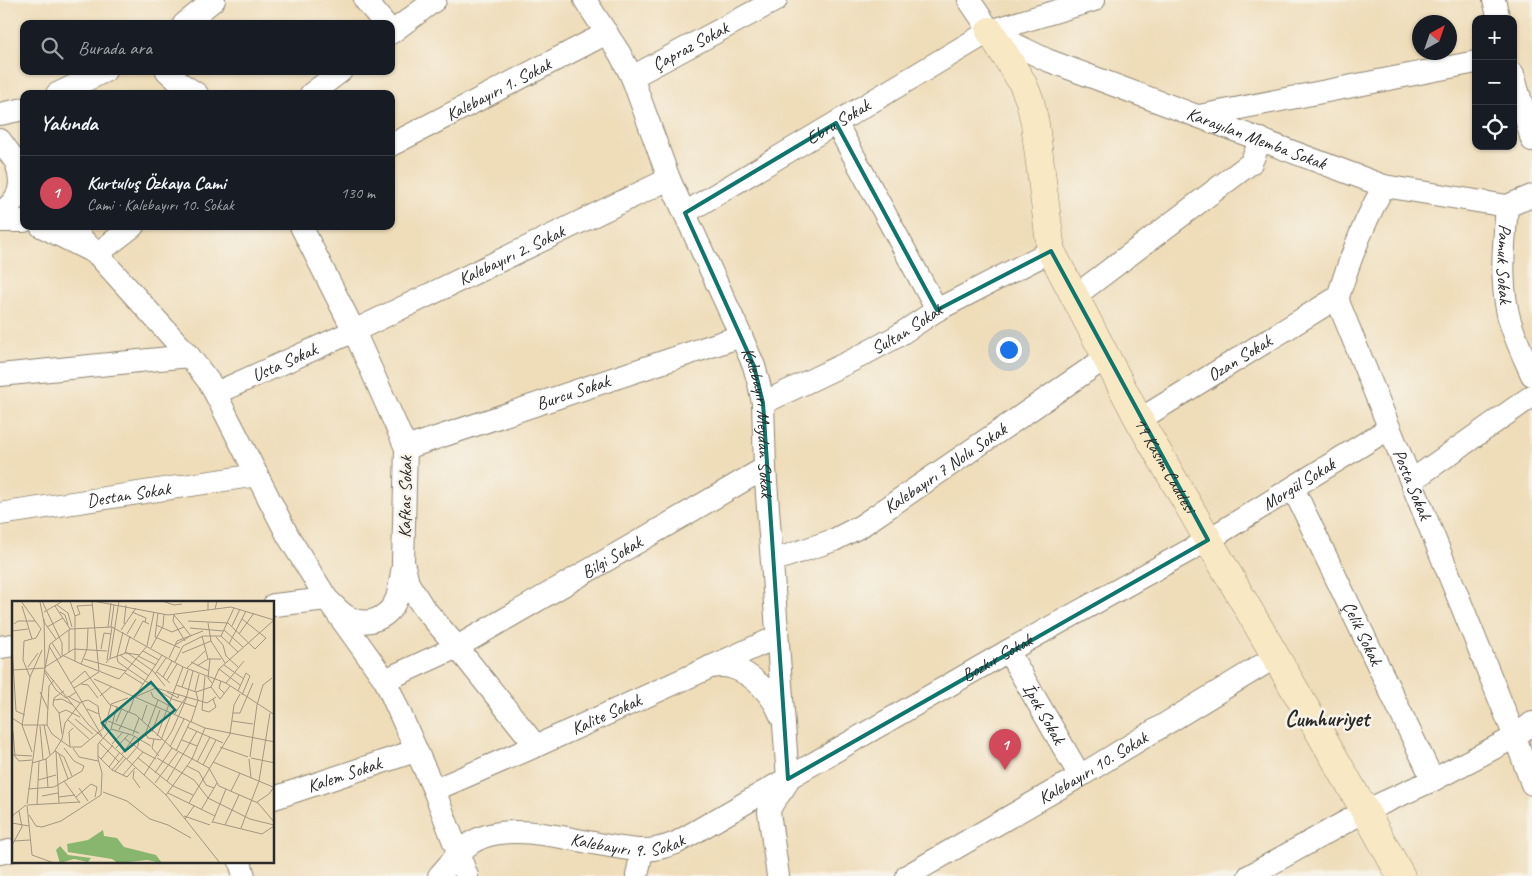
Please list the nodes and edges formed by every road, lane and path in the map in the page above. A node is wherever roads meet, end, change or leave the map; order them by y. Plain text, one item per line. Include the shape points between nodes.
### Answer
1 (214, 0) edge
2 (365, 0) edge
3 (435, 0) edge
4 (585, 0) edge
5 (776, 0) edge
6 (969, 0) edge
7 (1094, 0) edge
8 (1495, 0) edge
9 (1498, 15) edge
10 (189, 20) edge
11 (382, 20) edge
12 (395, 27) edge
13 (990, 31) junction
14 (607, 33) junction
15 (1472, 63) edge
16 (1060, 65) junction
17 (97, 75) edge
18 (171, 75) edge
19 (336, 75) edge
20 (632, 77) junction
21 (1517, 85) edge
22 (65, 90) edge
23 (191, 90) edge
24 (316, 90) edge
25 (1030, 101) junction
26 (20, 110) edge
27 (0, 114) edge
28 (1528, 114) edge
29 (1198, 116) junction
30 (836, 123) junction
31 (1261, 139) junction
32 (0, 140) edge
33 (1532, 140) edge
34 (395, 143) edge
35 (20, 168) edge
36 (669, 179) junction
37 (1384, 186) junction
38 (20, 187) edge
39 (1532, 196) edge
40 (1507, 206) junction
41 (0, 213) edge
42 (685, 213) junction
43 (0, 221) edge
44 (20, 221) edge
45 (49, 230) edge
46 (73, 230) edge
47 (128, 230) edge
48 (303, 230) edge
49 (1051, 251) junction
50 (97, 254) junction
51 (1075, 296) junction
52 (1338, 297) junction
53 (937, 310) junction
54 (354, 331) junction
55 (741, 336) junction
56 (189, 356) junction
57 (1107, 357) junction
58 (0, 375) edge
59 (1532, 375) edge
60 (216, 393) junction
61 (1532, 396) edge
62 (763, 403) junction
63 (1139, 420) junction
64 (1388, 429) junction
65 (406, 448) junction
66 (764, 468) junction
67 (257, 476) junction
68 (1410, 481) junction
69 (1293, 488) junction
70 (0, 514) edge
71 (1208, 540) junction
72 (772, 561) junction
73 (403, 562) junction
74 (328, 599) junction
75 (275, 605) edge
76 (376, 620) junction
77 (777, 637) junction
78 (358, 642) junction
79 (457, 647) junction
80 (1008, 651) junction
81 (1277, 656) junction
82 (709, 667) junction
83 (385, 680) junction
84 (784, 722) junction
85 (1532, 723) edge
86 (1515, 737) junction
87 (536, 746) junction
88 (415, 751) junction
89 (1080, 776) junction
90 (788, 779) junction
91 (1433, 780) junction
92 (1532, 784) edge
93 (434, 790) junction
94 (275, 798) edge
95 (1366, 811) junction
96 (642, 850) junction
97 (459, 854) junction
98 (439, 876) edge
99 (467, 876) edge
100 (637, 876) edge
101 (778, 876) edge
102 (907, 876) edge
103 (1249, 876) edge
104 (1401, 876) edge

1 - 10 street
2 - 11 street
3 - 12 street
4 - 14 street, Kalebayırı Meydan Sokak
5 - 20 street, Çapraz Sokak
6 - 13 street
7 - 13 street, Ebru Sokak
8 - 9 street
13 - 16 street, Karayılan Memba Sokak
13 - 25 street, 19 Kasım Caddesi
13 - 30 street, Ebru Sokak
14 - 20 street, Kalebayırı Meydan Sokak
14 - 34 street, Kalebayırı 1. Sokak
15 - 29 street
16 - 25 street via 1051,65 1039,74
16 - 29 street, Karayılan Memba Sokak
17 - 22 street
18 - 23 street
19 - 24 street
20 - 36 street, Kalebayırı Meydan Sokak
21 - 28 street
25 - 49 street, 19 Kasım Caddesi
26 - 27 street
28 - 33 street
29 - 31 street, Karayılan Memba Sokak
30 - 42 street, Ebru Sokak
30 - 53 street
31 - 37 street, Karayılan Memba Sokak
31 - 51 street via 1251,163
32 - 35 street
36 - 42 street, Kalebayırı Meydan Sokak
36 - 54 street, Kalebayırı 2. Sokak
37 - 40 street, Karayılan Memba Sokak
37 - 52 street via 1358,238
38 - 41 street via 12,202
39 - 40 street
40 - 59 street, Pamuk Sokak via 1502,262 1504,289 1508,316
42 - 55 street, Kalebayırı Meydan Sokak
43 - 44 street
45 - 50 street
46 - 50 street
47 - 50 street
48 - 54 street, Kafkas Sokak
49 - 51 street, 19 Kasım Caddesi
49 - 53 street, Sultan Sokak
50 - 56 street
51 - 57 street, 19 Kasım Caddesi
52 - 63 street, Ozan Sokak
52 - 64 street, Posta Sokak
53 - 62 street, Sultan Sokak via 853,360
54 - 60 street, Usta Sokak
54 - 65 street, Kafkas Sokak
55 - 62 street, Kalebayırı Meydan Sokak via 754,366
55 - 65 street, Burcu Sokak
56 - 58 street
56 - 60 street
57 - 63 street, 19 Kasım Caddesi
57 - 72 street, Kalebayırı 7 Nolu Sokak via 862,526 834,540
60 - 67 street
61 - 68 street
62 - 66 street, Kalebayırı Meydan Sokak
63 - 71 street, 19 Kasım Caddesi
64 - 68 street, Posta Sokak
64 - 69 street, Morgül Sokak
65 - 73 street, Kafkas Sokak
66 - 72 street, Kalebayırı Meydan Sokak
66 - 79 street, Bilgi Sokak
67 - 70 street, Destan Sokak
67 - 74 street via 288,536
68 - 86 street, Posta Sokak
69 - 71 street, Morgül Sokak
69 - 91 street, Çelik Sokak
71 - 80 street, Bozkır Sokak
71 - 81 street, 19 Kasım Caddesi
72 - 77 street, Kalebayırı Meydan Sokak
73 - 76 street via 396,599 388,612
73 - 79 street, Kafkas Sokak via 414,593
74 - 75 street
74 - 76 street via 350,618
74 - 78 street
76 - 78 street via 360,628
76 - 79 street via 398,611 421,614
77 - 82 street, Kalite Sokak
77 - 84 street, Kalebayırı Meydan Sokak
78 - 83 street
79 - 83 street, Bilgi Sokak
79 - 87 street, Kafkas Sokak
80 - 89 street, İpek Sokak
80 - 90 street, Bozkır Sokak
81 - 89 street, Kalebayırı 10. Sokak
81 - 95 street, 19 Kasım Caddesi
82 - 84 street via 730,667 748,676 774,702
82 - 87 street, Kalite Sokak
83 - 88 street
84 - 90 street, Kalebayırı Meydan Sokak
85 - 86 street
86 - 91 street
86 - 92 street, Posta Sokak
87 - 93 street, Kalite Sokak
88 - 93 street
88 - 94 street, Kalem Sokak
89 - 102 street, Kalebayırı 10. Sokak
90 - 96 street, Kalebayırı 9. Sokak via 676,843
90 - 101 street via 772,802 770,812
91 - 95 street
93 - 97 street
95 - 103 street
95 - 104 street, 19 Kasım Caddesi
96 - 97 street, Kalebayırı 9. Sokak via 517,831 480,838
96 - 100 street
97 - 98 street, Kalebayırı 9. Sokak
97 - 99 street

